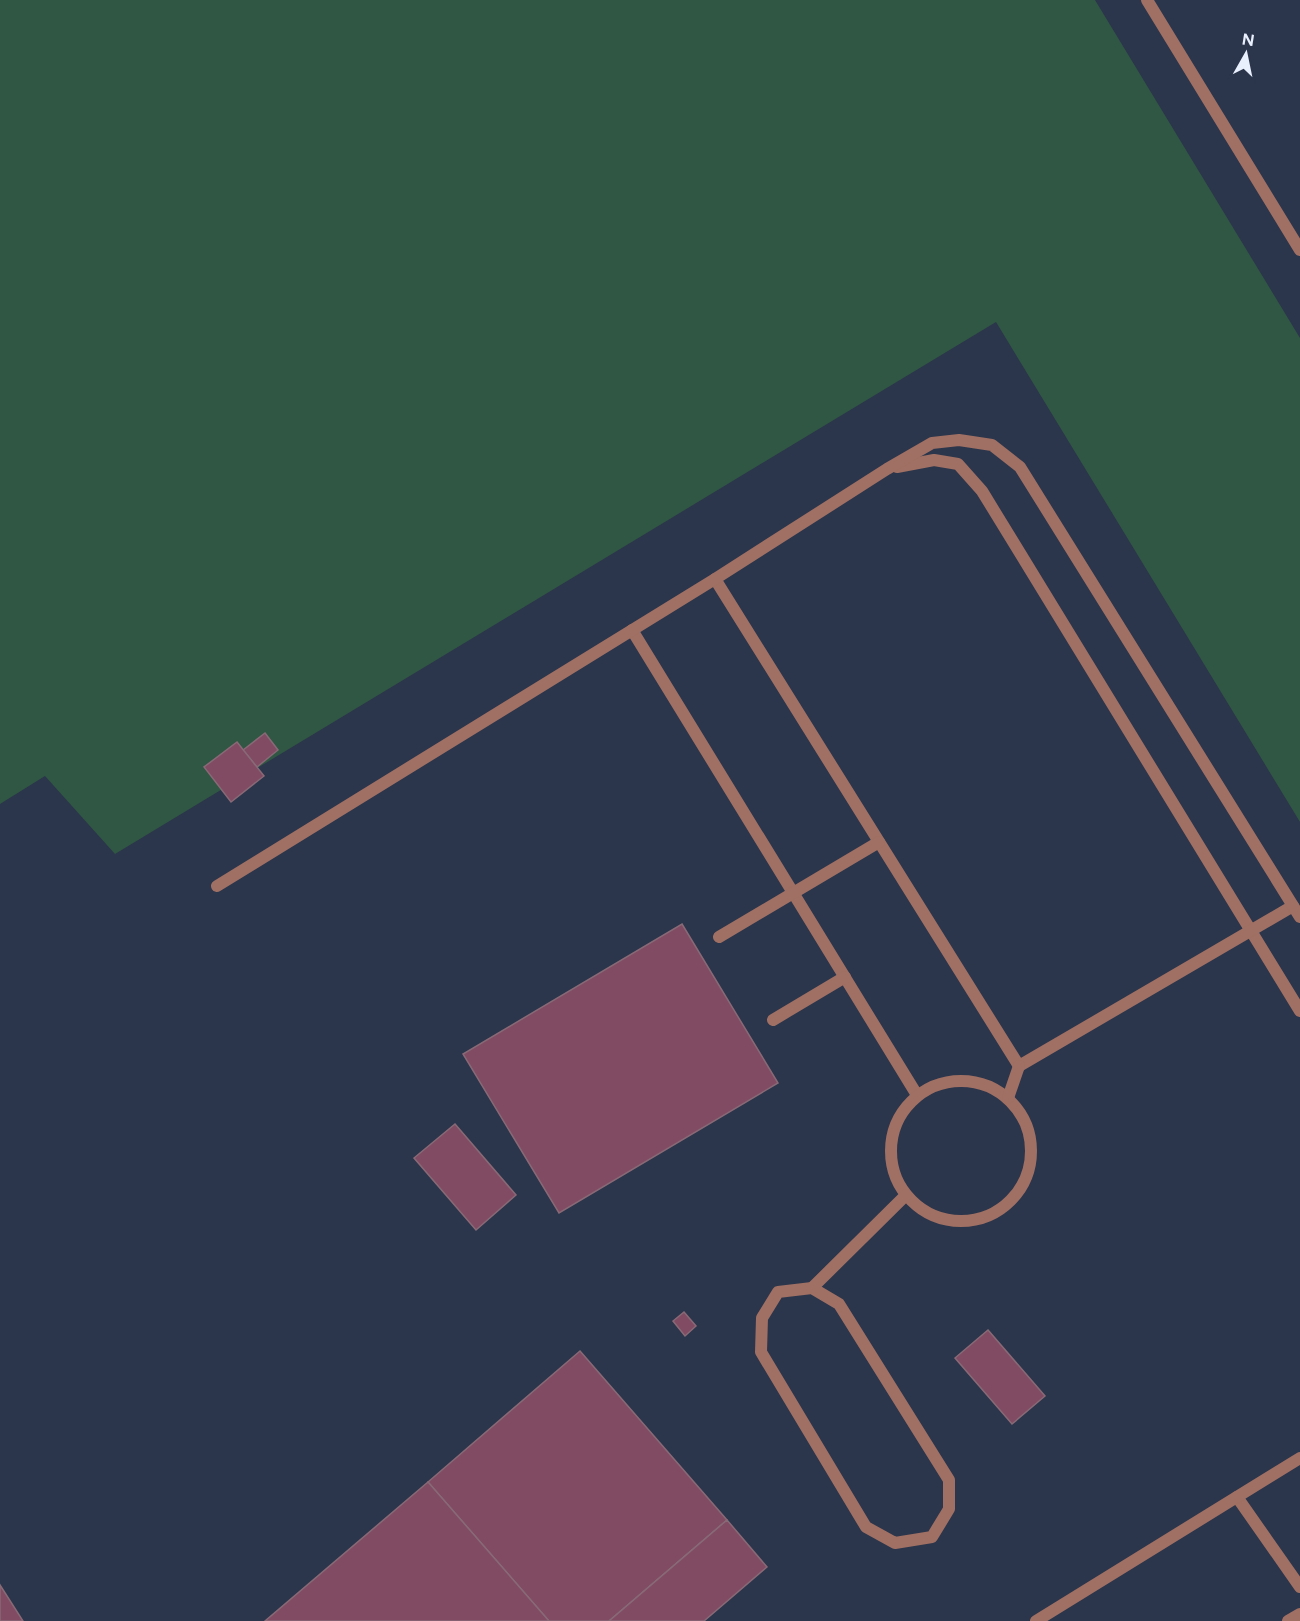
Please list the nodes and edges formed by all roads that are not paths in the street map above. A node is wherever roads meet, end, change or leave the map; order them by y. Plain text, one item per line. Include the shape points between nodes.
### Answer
1 (1148, 0) edge
2 (1300, 250) edge
3 (887, 469) junction
4 (715, 579) junction
5 (632, 630) junction
6 (879, 842) junction
7 (217, 886) dead end
8 (793, 892) junction
9 (1297, 911) edge
10 (1250, 931) junction
11 (719, 937) dead end
12 (845, 977) junction
13 (1300, 1011) edge
14 (773, 1020) dead end
15 (1019, 1066) junction
16 (917, 1095) junction
17 (1008, 1098) junction
18 (906, 1195) junction
19 (813, 1288) junction
20 (1300, 1458) edge
21 (1238, 1497) junction
22 (1300, 1587) edge
23 (1300, 1614) edge
24 (1036, 1621) edge
25 (1288, 1621) edge

1 - 2 street
3 - 4 street
3 - 9 street via 932,443 959,440 992,446 1020,466
3 - 10 street via 934,460 958,464 982,492
4 - 5 street
4 - 6 street
5 - 7 street
5 - 8 street
6 - 8 street
6 - 15 street
8 - 11 street
8 - 12 street
9 - 10 street
10 - 13 street
10 - 15 street
12 - 14 street
12 - 16 street
15 - 17 street
16 - 17 street via 938,1083 963,1080 987,1085
16 - 18 street via 902,1111 893,1131 890,1154 894,1175
17 - 18 street via 1023,1117 1031,1148 1022,1186 1006,1205 987,1216 965,1221 943,1219 922,1210
18 - 19 street
19 - 19 street via 839,1304 949,1479 949,1509 932,1537 895,1543 866,1527 761,1352 762,1318 778,1292
20 - 21 street
21 - 22 street
21 - 24 street
23 - 25 street

